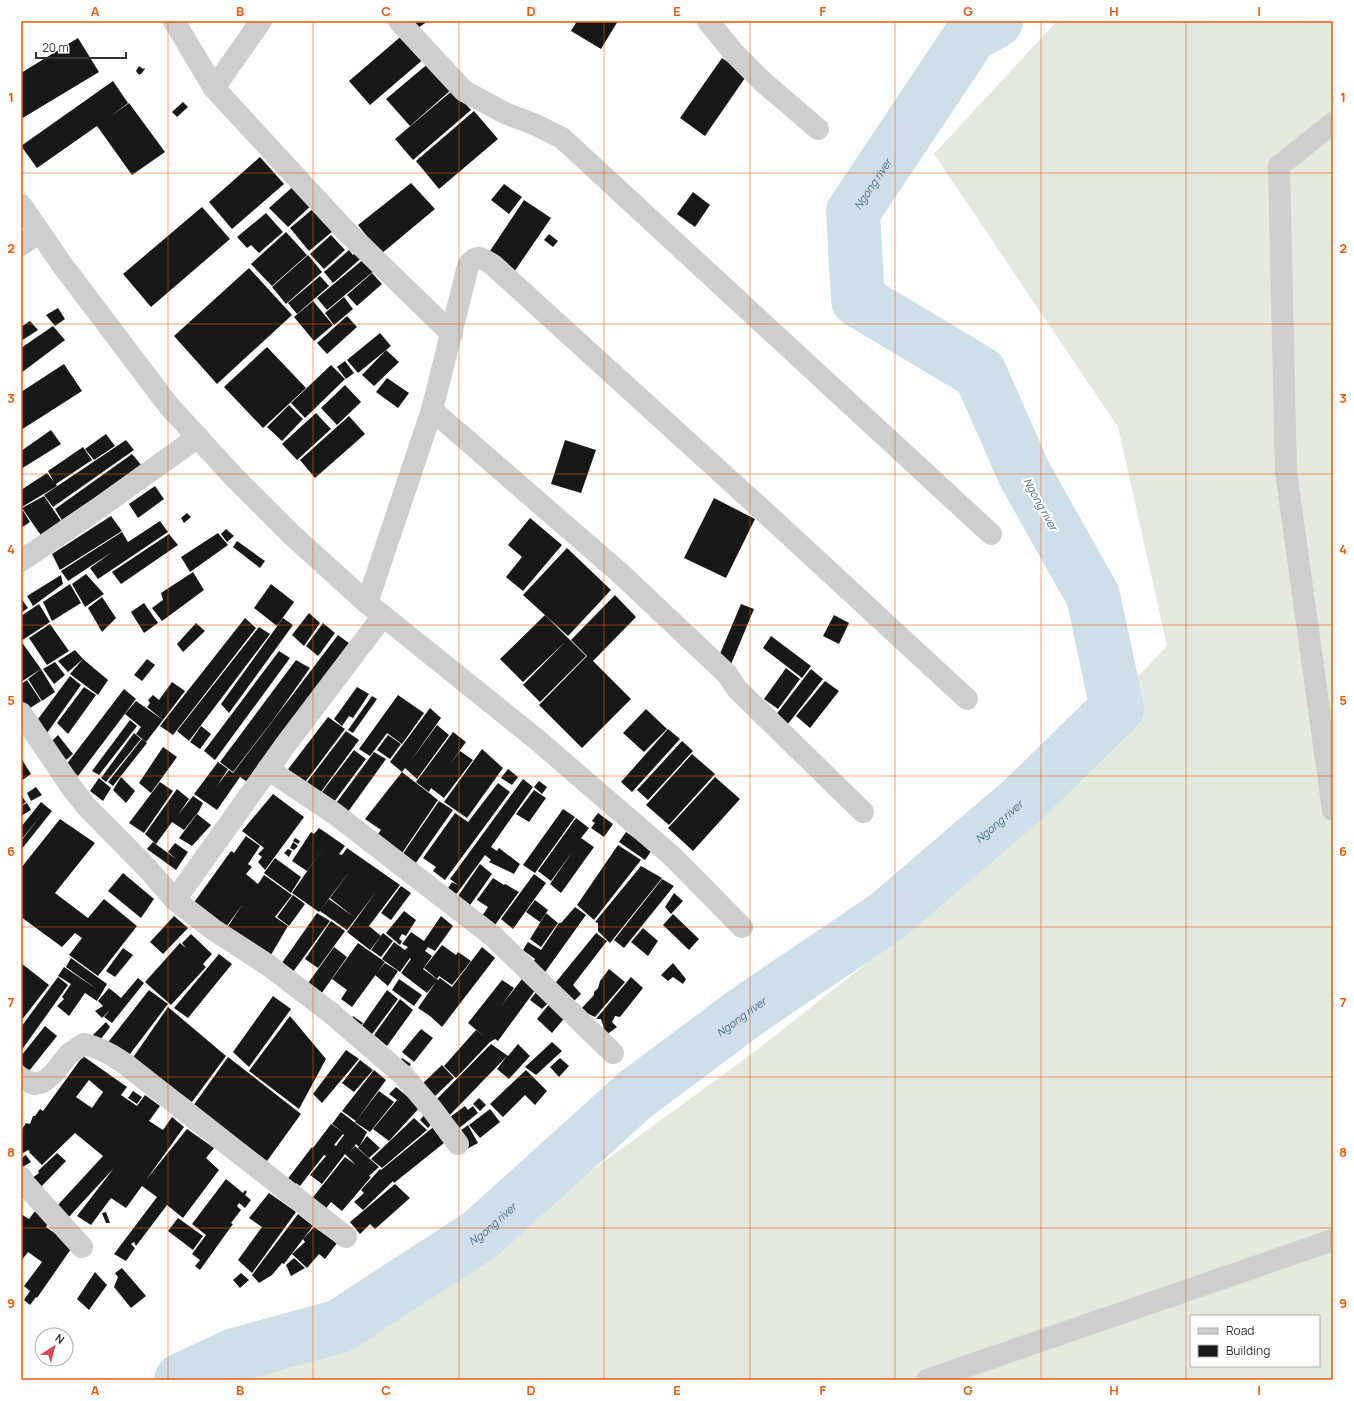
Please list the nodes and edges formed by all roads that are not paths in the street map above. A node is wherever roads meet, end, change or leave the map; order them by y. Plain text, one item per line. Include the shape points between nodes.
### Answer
1 (174, 21) edge
2 (261, 21) edge
3 (400, 21) edge
4 (708, 21) edge
5 (214, 88) junction
6 (1333, 123) edge
7 (818, 129) dead end
8 (21, 205) edge
9 (40, 232) junction
10 (21, 245) edge
11 (452, 334) junction
12 (432, 410) junction
13 (198, 438) junction
14 (991, 534) dead end
15 (21, 561) edge
16 (367, 602) junction
17 (383, 616) junction
18 (966, 699) dead end
19 (21, 713) edge
20 (268, 769) junction
21 (1333, 810) edge
22 (863, 812) dead end
23 (175, 900) junction
24 (742, 927) dead end
25 (613, 1053) dead end
26 (21, 1078) edge
27 (458, 1144) dead end
28 (21, 1177) edge
29 (346, 1237) dead end
30 (1333, 1240) edge
31 (82, 1248) dead end
32 (927, 1380) edge

1 - 5 street
2 - 5 street
3 - 14 street via 464,91 507,114 562,138
4 - 7 street via 733,52 762,81
5 - 11 street via 344,229
6 - 21 street via 1279,166 1286,472
8 - 9 street
9 - 10 street
9 - 13 street via 169,406
11 - 12 street
11 - 18 street via 468,266 472,260 483,259 770,516
12 - 16 street
12 - 22 street via 620,573 727,674 736,689
13 - 15 street
13 - 16 street via 292,534
16 - 17 street
17 - 20 street
17 - 24 street via 535,738 666,851
19 - 23 street via 86,806 148,868
20 - 23 street
20 - 25 street via 335,814 494,937
23 - 27 street via 331,1012 404,1076
26 - 29 street via 34,1084 43,1082 69,1054 84,1044 95,1046 130,1068
28 - 31 street
30 - 32 street

